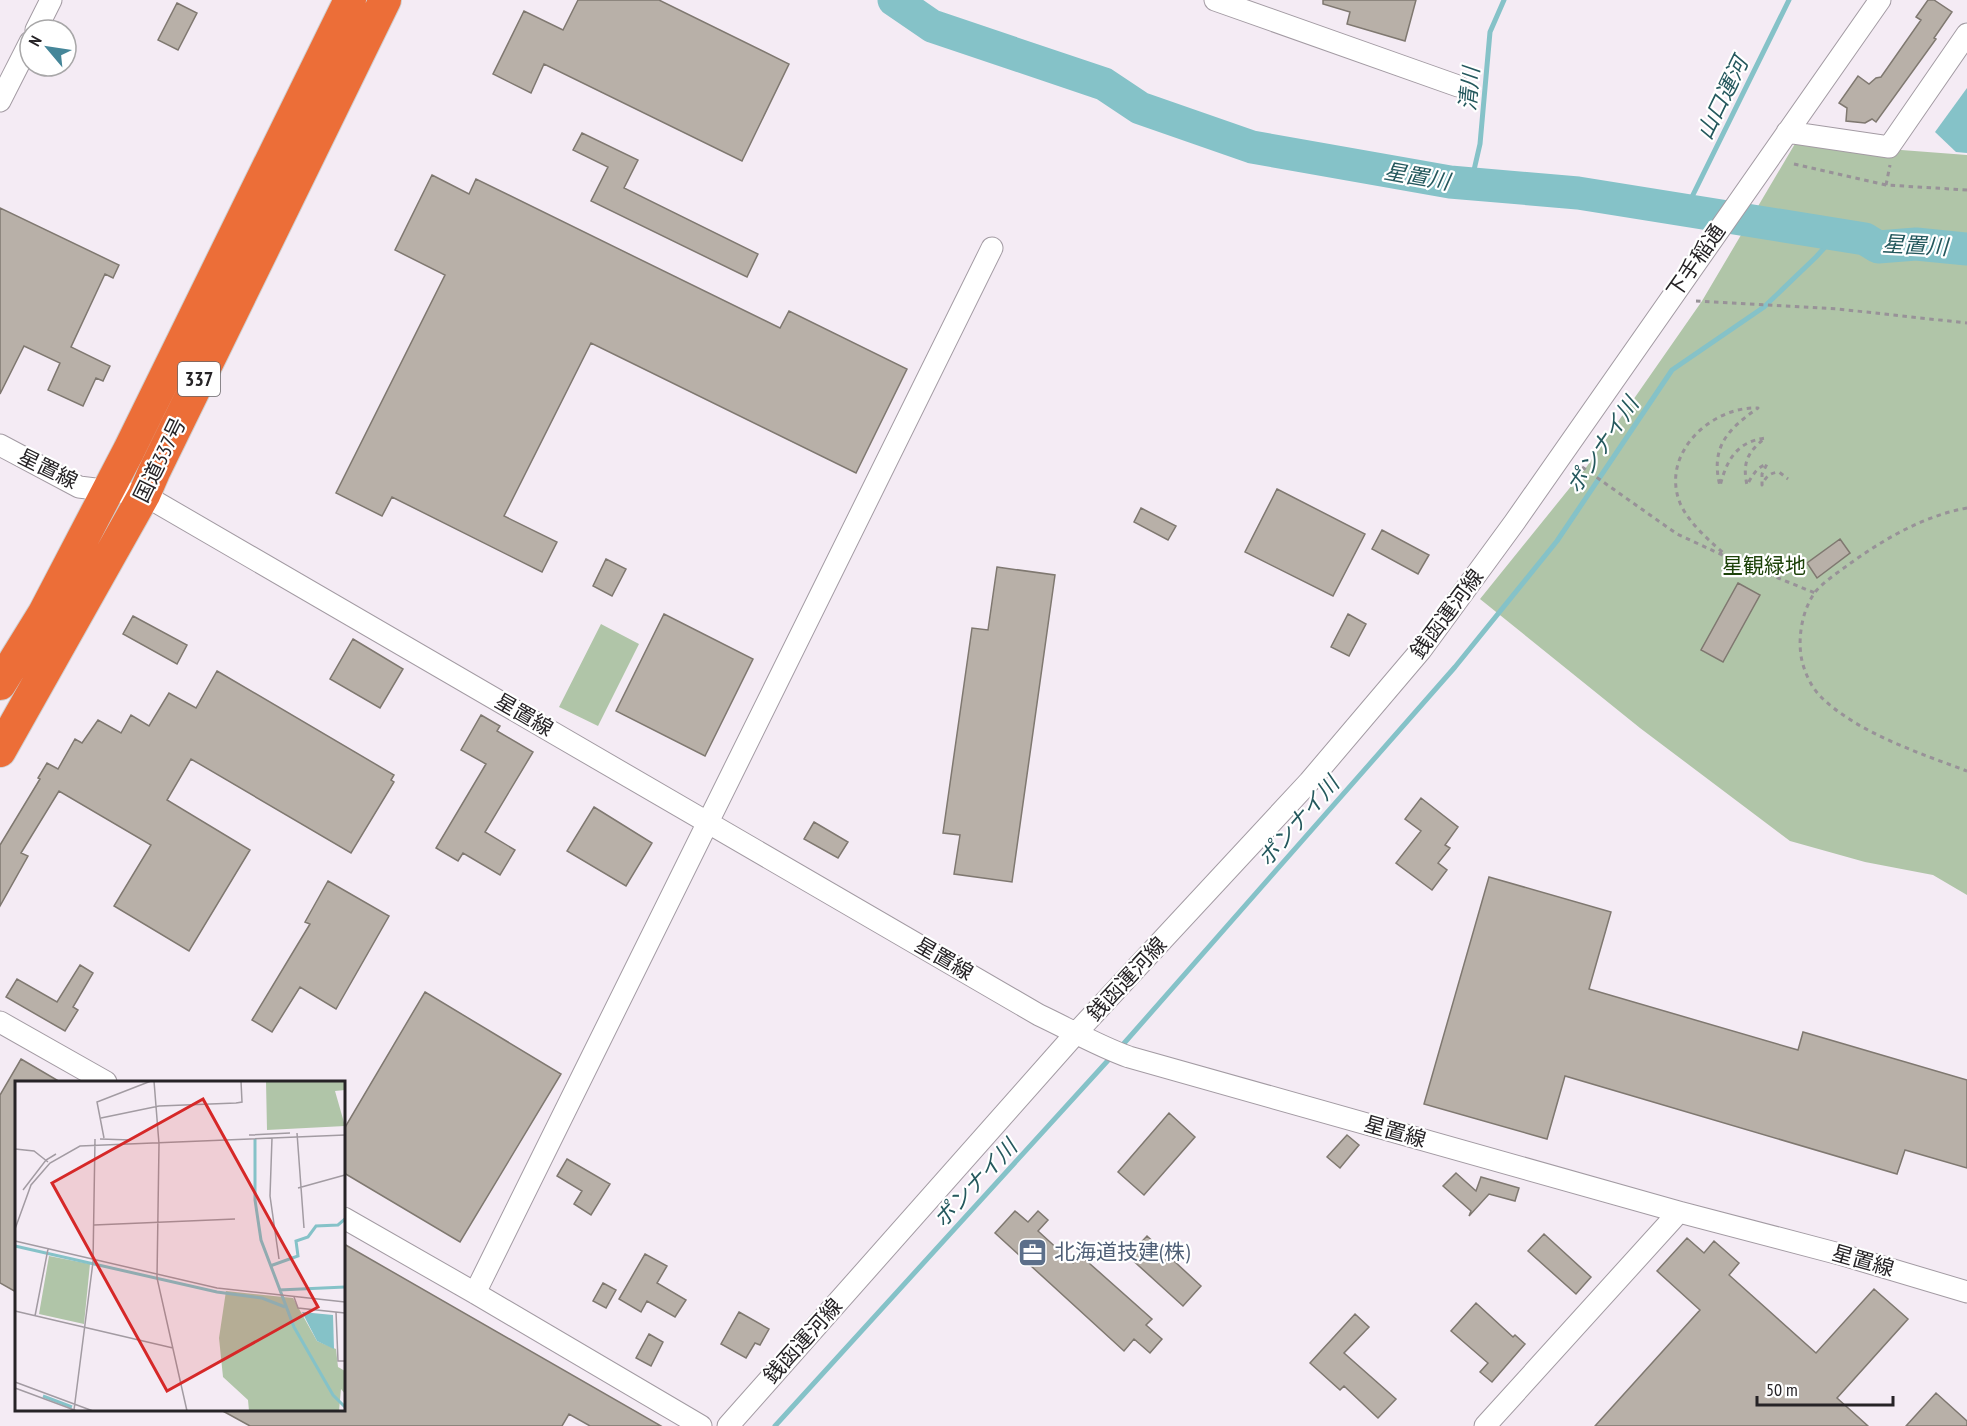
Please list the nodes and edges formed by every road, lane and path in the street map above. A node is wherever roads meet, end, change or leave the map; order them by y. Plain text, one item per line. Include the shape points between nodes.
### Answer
1 (51, 0) edge
2 (350, 0) edge
3 (385, 0) edge
4 (1215, 0) edge
5 (1880, 0) edge
6 (42, 18) edge
7 (1967, 34) edge
8 (18, 66) edge
9 (1458, 86) dead end
10 (0, 101) edge
11 (1787, 132) junction
12 (1890, 161) dead end
13 (1794, 164) dead end
14 (1886, 185) junction
15 (1967, 190) edge
16 (992, 248) dead end
17 (1696, 301) dead end
18 (1967, 322) edge
19 (0, 445) edge
20 (1582, 467) dead end
21 (1788, 479) dead end
22 (106, 491) junction
23 (144, 495) junction
24 (1967, 508) edge
25 (1514, 523) joint
26 (1728, 558) junction
27 (1815, 593) junction
28 (0, 684) edge
29 (0, 751) edge
30 (1967, 771) edge
31 (708, 822) junction
32 (0, 1022) edge
33 (1077, 1032) junction
34 (103, 1081) edge
35 (1679, 1212) junction
36 (345, 1219) edge
37 (1967, 1292) edge
38 (475, 1293) junction
39 (701, 1426) edge
40 (728, 1426) edge
41 (1485, 1426) edge

1 - 6 street
2 - 22 highway, 国道337号 / 337
3 - 23 highway, 国道337号 / 337
4 - 9 street
5 - 11 street, 下手稲通
7 - 11 street via 1889,147
8 - 10 street
11 - 25 street, 下手稲通
12 - 14 path
13 - 14 path
14 - 15 path
16 - 31 street
17 - 18 path
19 - 22 street, 星置線 via 80,487
20 - 26 path via 1677,534
21 - 26 path via 1779,472 1772,473 1762,485 1767,464 1753,474 1747,485 1747,460 1765,438 1751,440 1730,458 1720,486 1716,471 1724,440 1734,426 1758,408 1727,412 1693,436 1681,455 1675,477 1680,502 1697,529
22 - 23 street, 星置線
22 - 28 highway, 国道337号 / 337 via 44,612
23 - 29 highway, 国道337号 / 337
23 - 31 street, 星置線
24 - 27 path via 1920,522 1876,545
25 - 33 street, 銭函運河線 via 1421,650 1309,782
26 - 27 path
27 - 30 path via 1803,622 1799,648 1805,673 1819,695 1843,715 1902,747
31 - 33 street, 星置線 via 1039,1015
31 - 38 street
32 - 34 street
33 - 35 street, 星置線 via 1108,1050 1130,1057
33 - 40 street, 銭函運河線
35 - 37 street, 星置線
35 - 41 street
36 - 38 street
38 - 39 street

